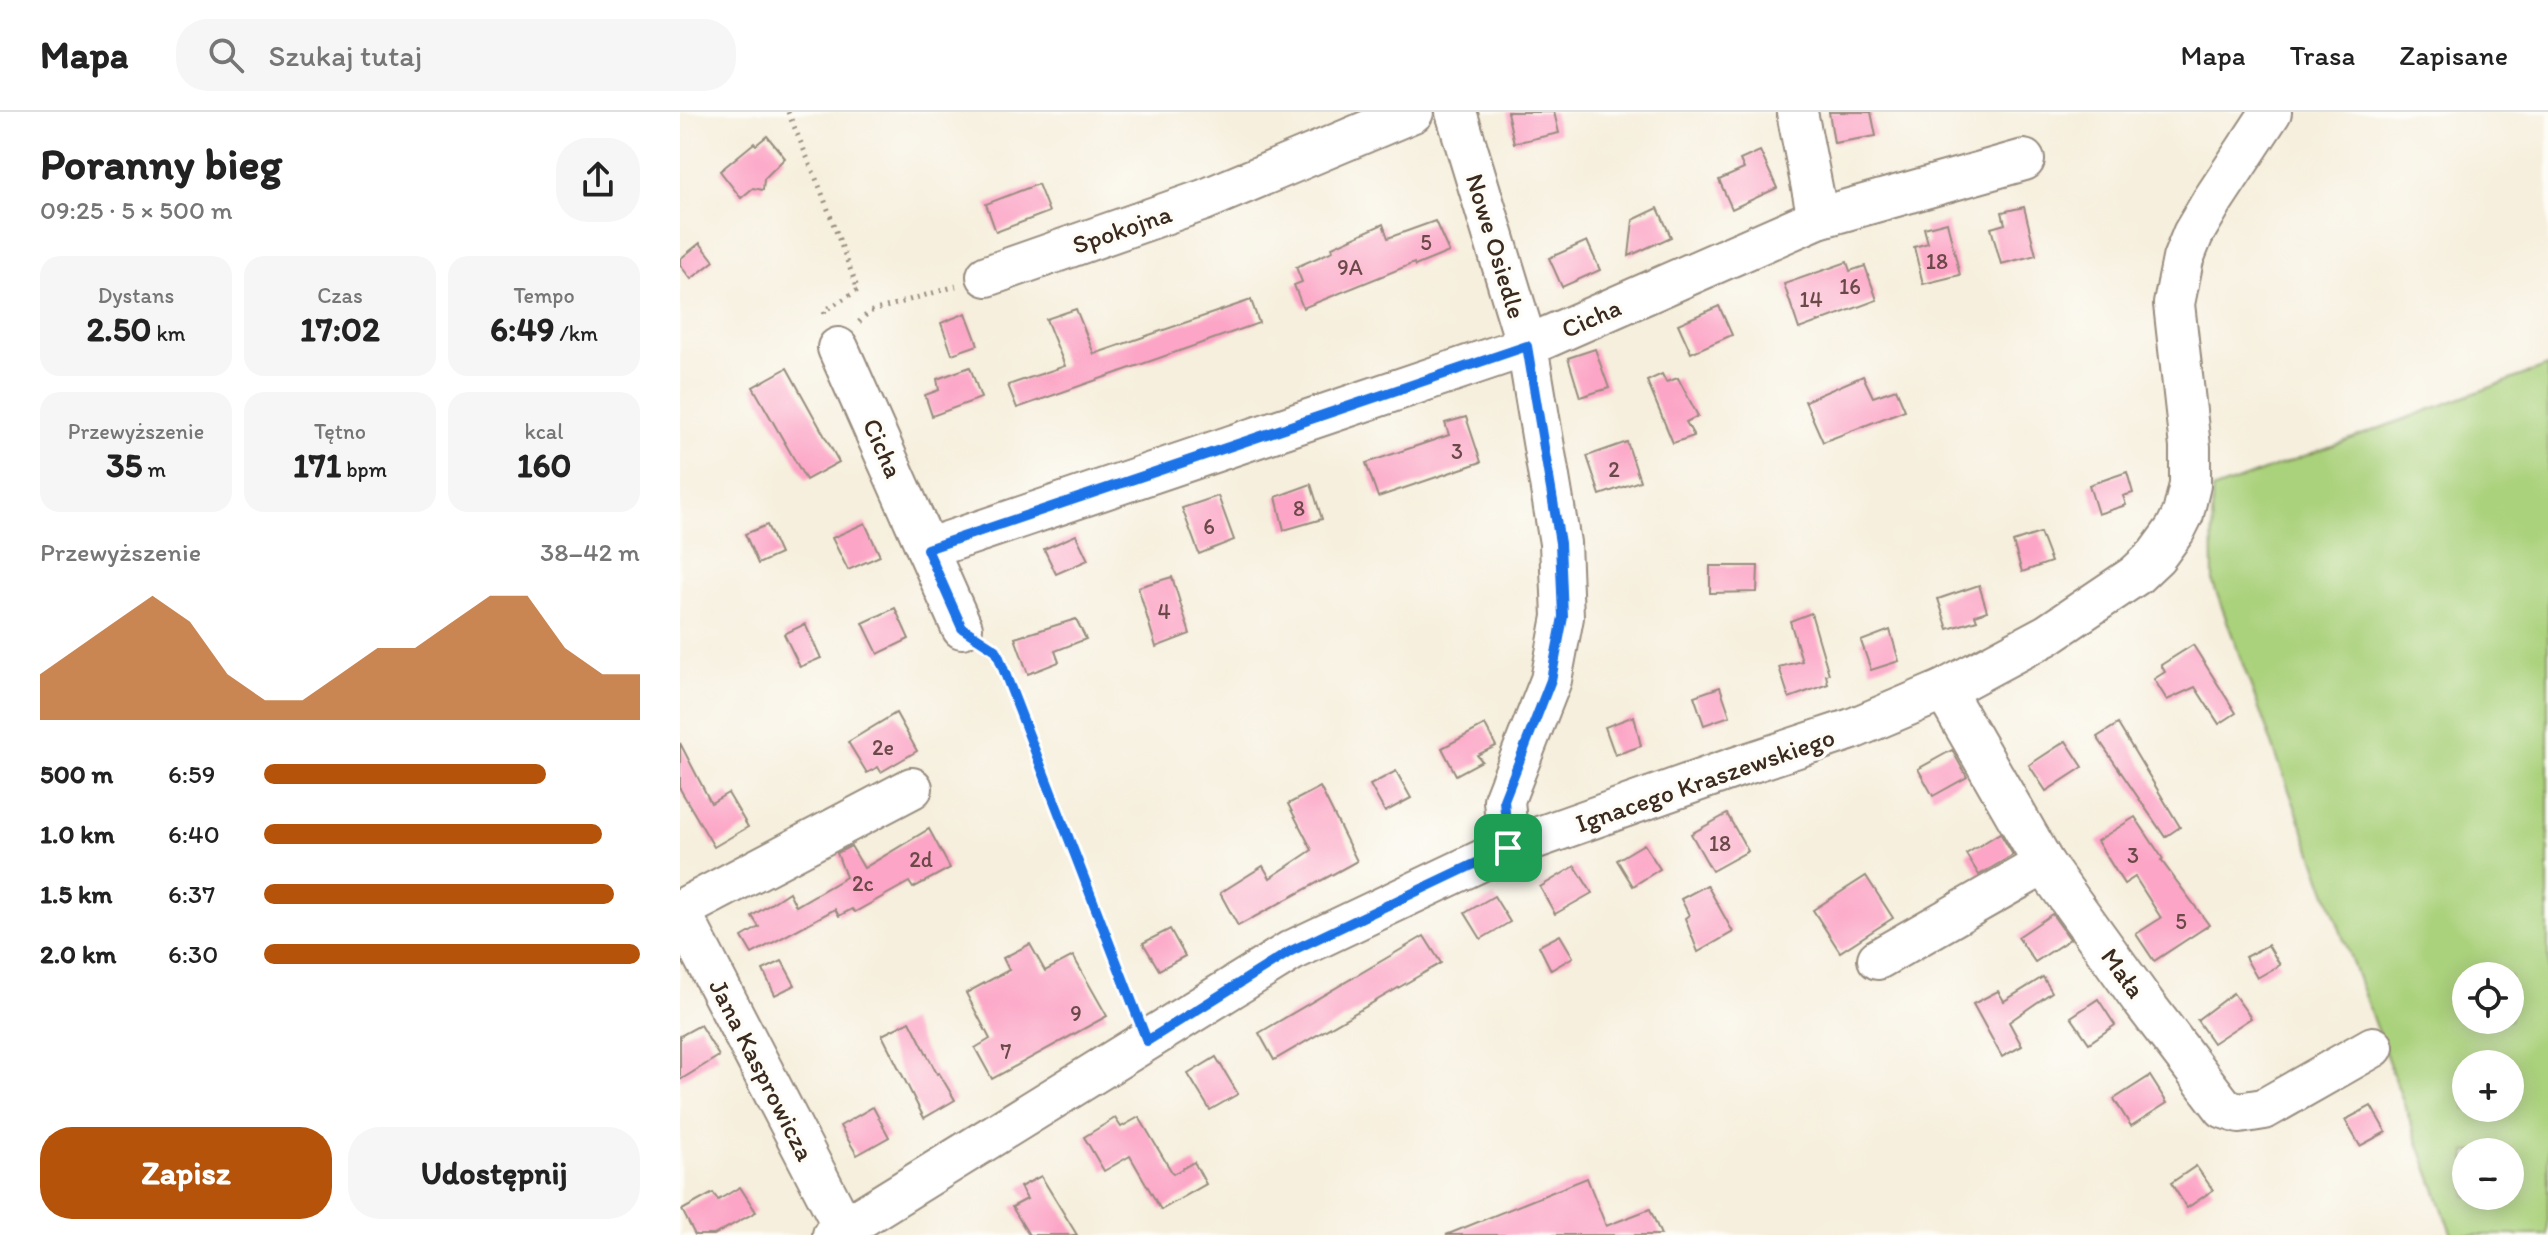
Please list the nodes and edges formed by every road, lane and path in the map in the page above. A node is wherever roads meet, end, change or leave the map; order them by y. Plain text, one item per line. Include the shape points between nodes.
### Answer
1 (788, 112) edge
2 (1413, 112) edge
3 (1456, 112) edge
4 (1797, 112) edge
5 (2271, 112) edge
6 (2024, 160) dead end
7 (1818, 218) junction
8 (987, 276) joint
9 (1527, 346) junction
10 (838, 348) junction
11 (927, 549) junction
12 (962, 628) joint
13 (1944, 690) junction
14 (912, 788) dead end
15 (1508, 848) junction
16 (2044, 864) junction
17 (680, 911) edge
18 (1878, 959) dead end
19 (1147, 1041) junction
20 (2373, 1047) dead end
21 (839, 1232) edge

1 - 10 path via 858,290 824,311
2 - 8 street, Spokojna via 1204,200
3 - 9 street, Nowe Osiedle
4 - 7 street
5 - 13 street, Ignacego Kraszewskiego via 2193,234 2177,282 2174,304 2190,447 2187,501 2179,522 2136,575 2047,635
6 - 7 street, Cicha
7 - 9 street, Cicha
8 - 10 path via 869,312
9 - 11 street, Cicha
9 - 15 street, Nowe Osiedle via 1560,543 1563,617 1551,680 1504,800
10 - 11 street, Cicha
11 - 12 street, Cicha
12 - 19 path via 996,650
13 - 15 street, Ignacego Kraszewskiego via 1852,729
13 - 16 street, Mała
14 - 17 street
15 - 19 street, Ignacego Kraszewskiego via 1291,951
16 - 18 street
16 - 20 street, Mała via 2224,1108 2239,1113 2264,1109
17 - 21 street, Jana Kasprowicza
19 - 21 street, Ignacego Kraszewskiego

